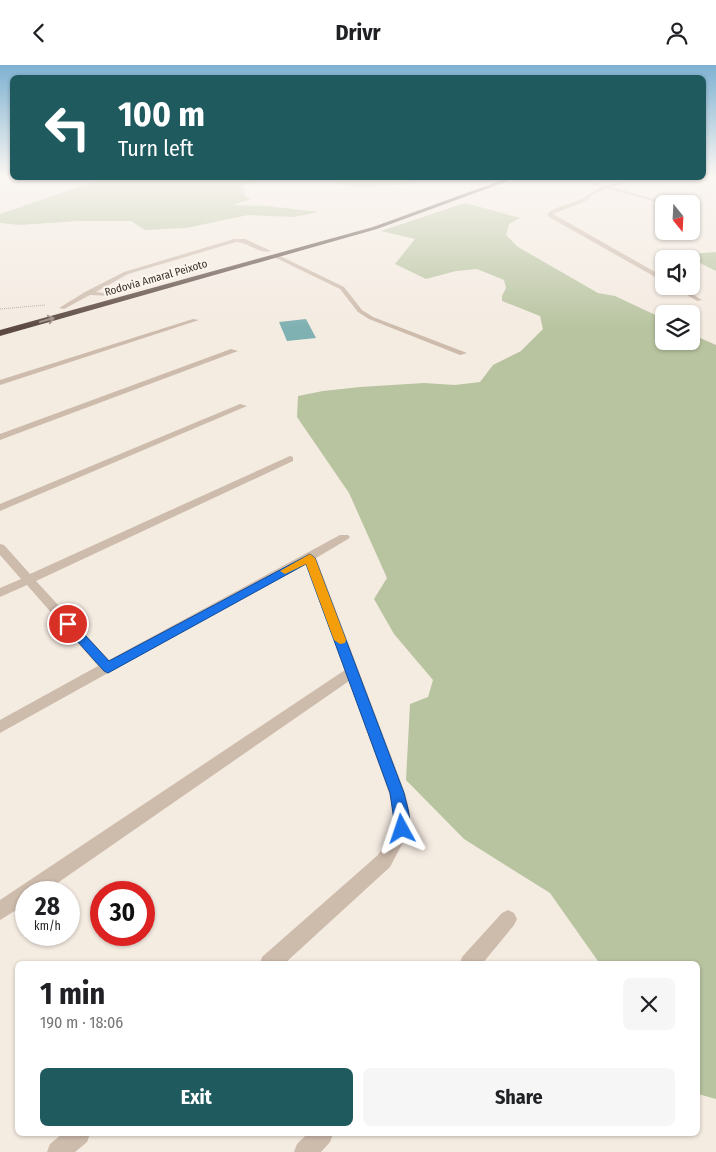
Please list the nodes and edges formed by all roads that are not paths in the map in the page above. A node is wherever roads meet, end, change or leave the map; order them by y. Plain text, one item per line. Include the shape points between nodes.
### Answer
1 (358, 227) edge
2 (379, 227) edge
3 (570, 227) edge
4 (268, 251) junction
5 (276, 256) junction
6 (655, 275) edge
7 (87, 293) junction
8 (110, 295) junction
9 (692, 295) edge
10 (699, 299) dead end
11 (62, 308) junction
12 (195, 320) dead end
13 (0, 325) edge
14 (0, 333) edge
15 (234, 351) dead end
16 (463, 353) dead end
17 (0, 383) edge
18 (243, 406) dead end
19 (0, 437) edge
20 (290, 459) dead end
21 (0, 508) edge
22 (344, 537) dead end
23 (0, 548) edge
24 (310, 558) junction
25 (29, 580) junction
26 (0, 593) edge
27 (108, 668) junction
28 (352, 672) junction
29 (0, 727) edge
30 (45, 881) edge
31 (15, 901) edge
32 (0, 911) edge
33 (508, 919) dead end
34 (272, 961) edge
35 (472, 961) edge
36 (76, 1136) edge
37 (320, 1136) edge
38 (58, 1152) edge
39 (305, 1152) edge

1 - 4 highway, Rodovia Amaral Peixoto
2 - 5 highway, Rodovia Amaral Peixoto
3 - 6 street
4 - 7 street via 238,239 126,273
4 - 8 highway, Rodovia Amaral Peixoto
14 -> 5 highway, Rodovia Amaral Peixoto
5 - 16 street via 342,288 360,311 372,318
7 - 8 street
7 - 11 street
8 - 11 highway, Rodovia Amaral Peixoto
9 - 10 street
11 - 13 highway, Rodovia Amaral Peixoto
12 - 17 street
15 - 19 street
18 - 21 street
20 - 25 street
22 - 24 street
23 - 25 street
24 - 27 street
24 - 28 street
25 - 26 street
25 - 27 street
27 - 29 street
28 - 30 street
28 - 34 street via 397,793 402,829 384,861
31 - 32 street
33 - 35 street
36 - 38 street
37 - 39 street

